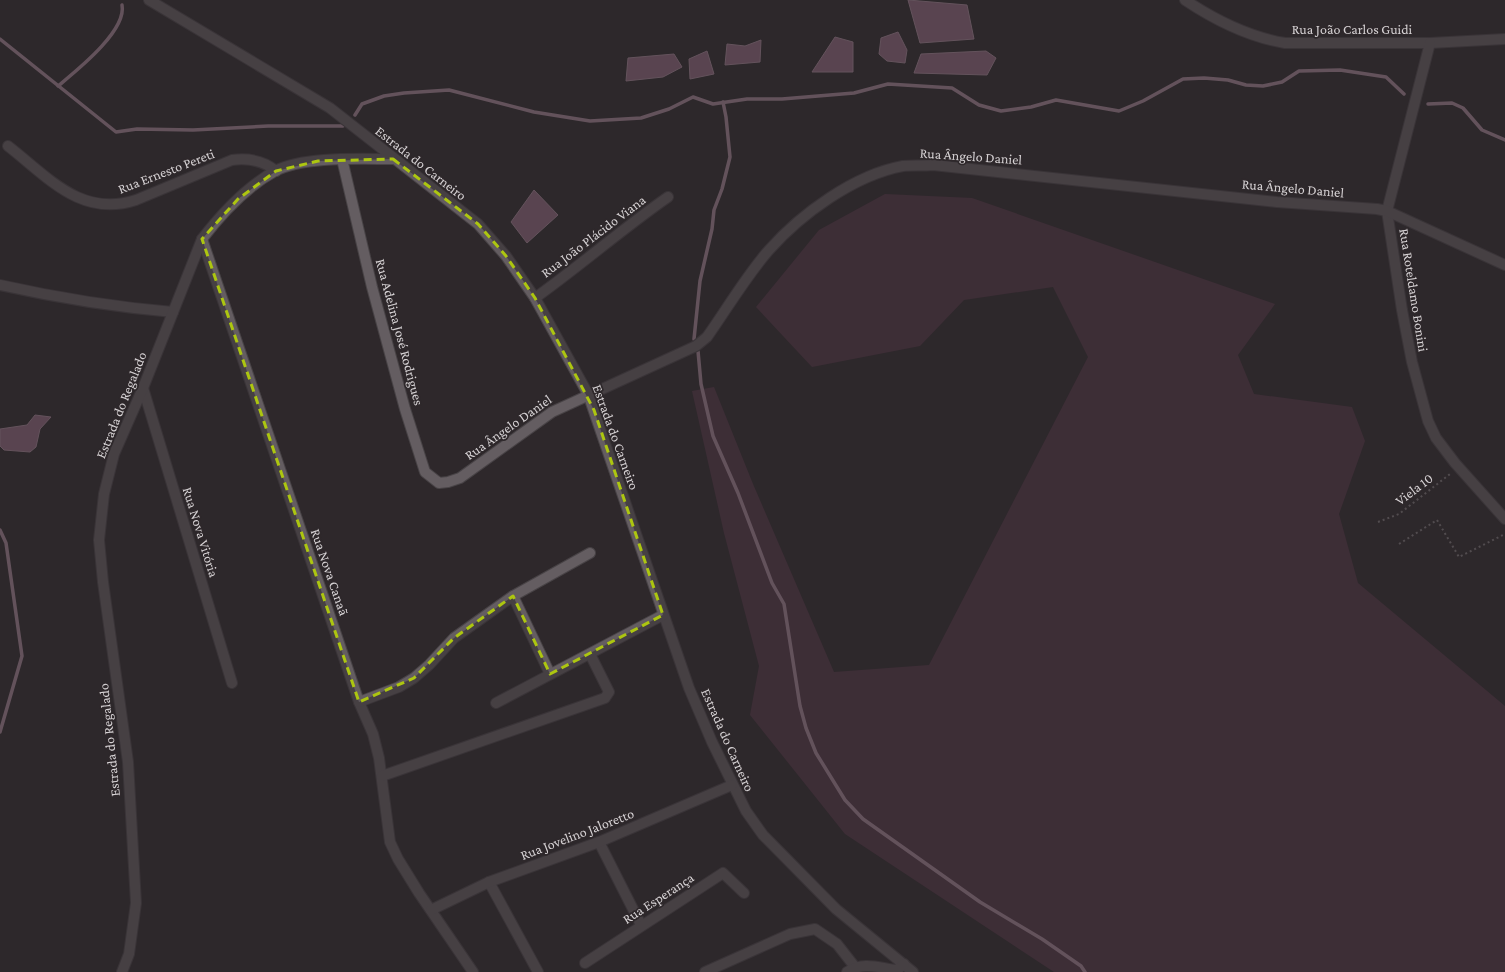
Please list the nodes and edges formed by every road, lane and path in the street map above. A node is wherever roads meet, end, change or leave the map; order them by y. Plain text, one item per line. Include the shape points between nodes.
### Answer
1 (148, 0) edge
2 (1185, 0) edge
3 (1505, 39) edge
4 (1430, 43) junction
5 (8, 146) dead end
6 (342, 159) junction
7 (393, 159) junction
8 (276, 171) junction
9 (668, 197) dead end
10 (1386, 211) junction
11 (202, 239) junction
12 (1505, 265) edge
13 (0, 286) edge
14 (536, 298) junction
15 (173, 312) junction
16 (143, 388) junction
17 (588, 394) junction
18 (1458, 467) junction
19 (460, 478) joint
20 (1505, 519) edge
21 (1378, 522) dead end
22 (1505, 534) edge
23 (1399, 544) dead end
24 (590, 553) dead end
25 (513, 596) junction
26 (664, 615) junction
27 (590, 654) junction
28 (550, 674) junction
29 (232, 683) dead end
30 (359, 702) junction
31 (496, 703) dead end
32 (382, 776) junction
33 (732, 785) junction
34 (599, 842) junction
35 (489, 882) junction
36 (744, 893) dead end
37 (432, 910) junction
38 (641, 925) junction
39 (585, 963) dead end
40 (899, 969) edge
41 (851, 970) edge
42 (122, 972) edge
43 (473, 972) edge
44 (538, 972) edge
45 (705, 972) edge
46 (913, 972) edge

1 - 7 street, Estrada do Carneiro via 330,108
2 - 4 street, Rua João Carlos Guidi via 1204,13 1268,40 1302,44
3 - 4 street, Rua João Carlos Guidi
4 - 10 street, Rua Roteldamo Bonini
5 - 8 street, Rua Ernesto Pereti via 69,193 90,203 104,206 120,206 232,160 258,161 268,164
6 - 7 street, Estrada do Regalado
6 - 8 street, Estrada do Regalado via 294,165
6 - 19 street, Rua Adelina José Rodrigues via 374,295 425,472 439,483
7 - 14 street, Estrada do Carneiro via 478,224 506,256
8 - 11 street, Estrada do Regalado via 238,199
9 - 14 street, Rua João Plácido Viana via 615,235 576,269
10 - 12 street, Rua Ângelo Daniel
10 - 17 street, Rua Ângelo Daniel via 1277,202 933,165 904,166 876,173 845,188 798,222 768,251 708,337 696,346
10 - 18 street, Rua Roteldamo Bonini via 1412,362 1423,406 1436,438
11 - 15 street, Estrada do Regalado
11 - 30 street, Rua Nova Canaã
13 - 15 street via 112,306
14 - 17 street, Estrada do Carneiro
15 - 16 street, Estrada do Regalado
16 - 29 street, Rua Nova Vitória
16 - 42 street, Estrada do Regalado via 114,454 104,494 99,540 128,762 136,904 129,954
17 - 19 street, Rua Ângelo Daniel via 552,412
17 - 26 street, Estrada do Carneiro
18 - 20 street, Rua Roteldamo Bonini
18 - 21 path, Viela 10 via 1399,514
22 - 23 path via 1459,557 1437,520
24 - 25 street
25 - 28 street
25 - 30 street via 454,638 414,678 399,687
26 - 27 street
26 - 33 street, Estrada do Carneiro via 690,688
27 - 28 street
27 - 32 street via 609,692 605,698
28 - 31 street
30 - 32 street, Rua Nova Canaã via 375,740
32 - 37 street, Rua Nova Canaã via 390,842 398,859
33 - 34 street, Rua Jovelino Jaloretto
33 - 40 street, Estrada do Carneiro via 763,835
34 - 35 street, Rua Jovelino Jaloretto
34 - 38 street
35 - 37 street, Rua Jovelino Jaloretto
35 - 44 street
36 - 38 street, Rua Esperança via 723,873
37 - 43 street, Rua Nova Canaã
38 - 39 street, Rua Esperança
40 - 41 street via 865,965
40 - 46 street, Estrada do Carneiro
41 - 45 street via 837,944 823,932 815,929 790,934

